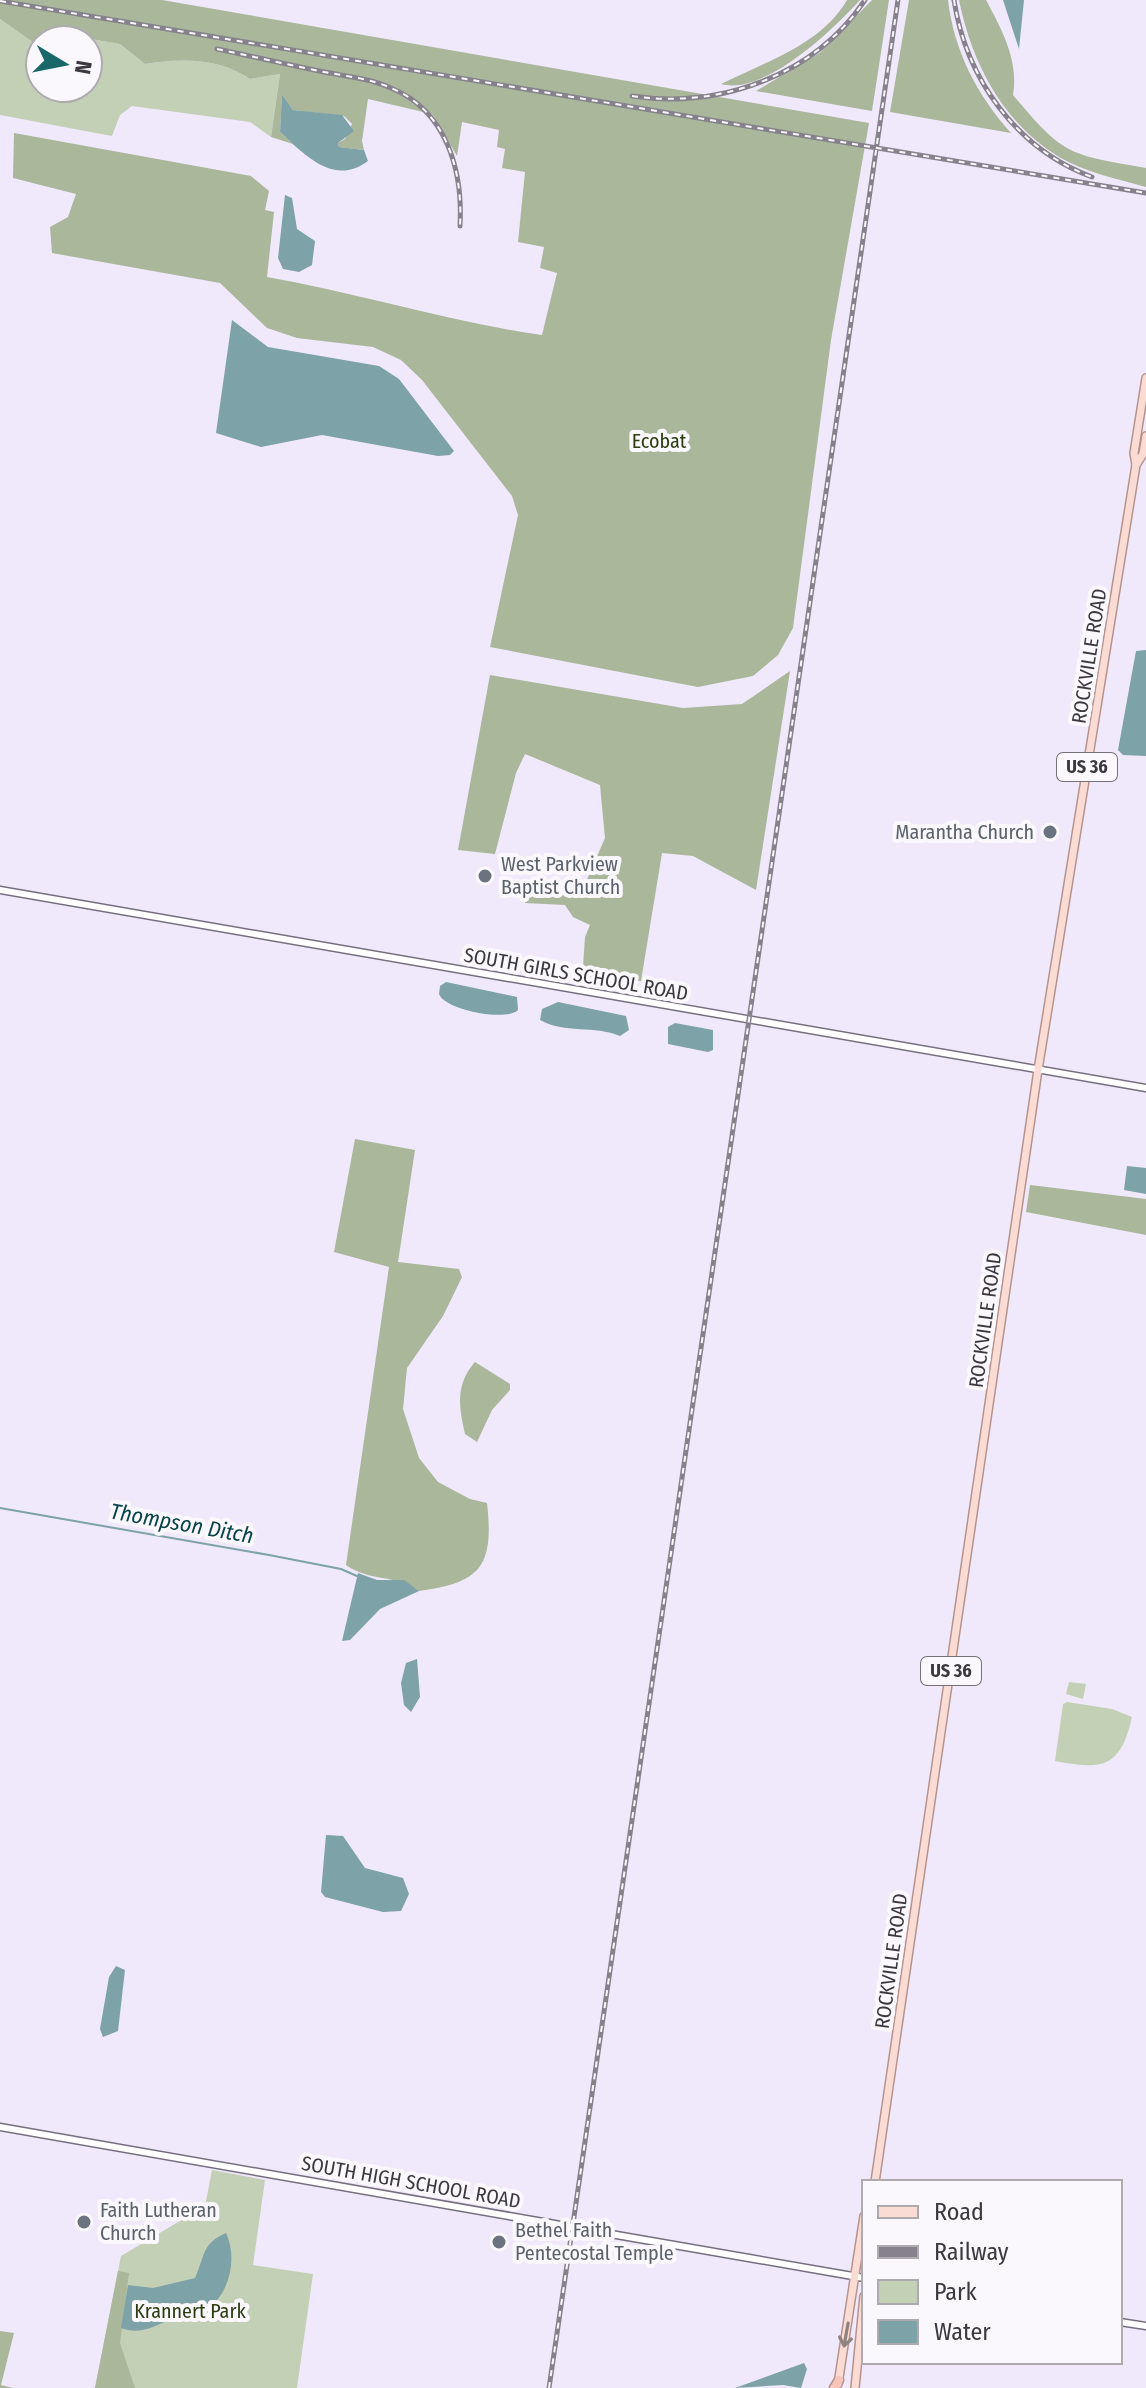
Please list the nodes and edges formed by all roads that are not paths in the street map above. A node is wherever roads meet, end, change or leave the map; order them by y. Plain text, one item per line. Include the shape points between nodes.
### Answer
1 (1146, 378) edge
2 (1146, 436) edge
3 (1136, 465) junction
4 (0, 890) edge
5 (1038, 1070) junction
6 (1146, 1088) edge
7 (0, 2127) edge
8 (875, 2180) edge
9 (862, 2246) edge
10 (860, 2277) edge
11 (862, 2316) edge
12 (1122, 2322) edge
13 (1146, 2326) edge
14 (837, 2385) edge
15 (855, 2388) edge

1 - 3 main road, ROCKVILLE ROAD / US 36
2 - 3 main road, ROCKVILLE ROAD / US 36
3 - 5 main road, ROCKVILLE ROAD / US 36
4 - 5 main road, SOUTH GIRLS SCHOOL ROAD
5 - 6 main road, SOUTH GIRLS SCHOOL ROAD
5 - 8 main road, ROCKVILLE ROAD / US 36
7 - 10 main road, SOUTH HIGH SCHOOL ROAD, bridge
9 - 10 main road
10 -> 14 main road
11 - 15 main road
12 - 13 main road

